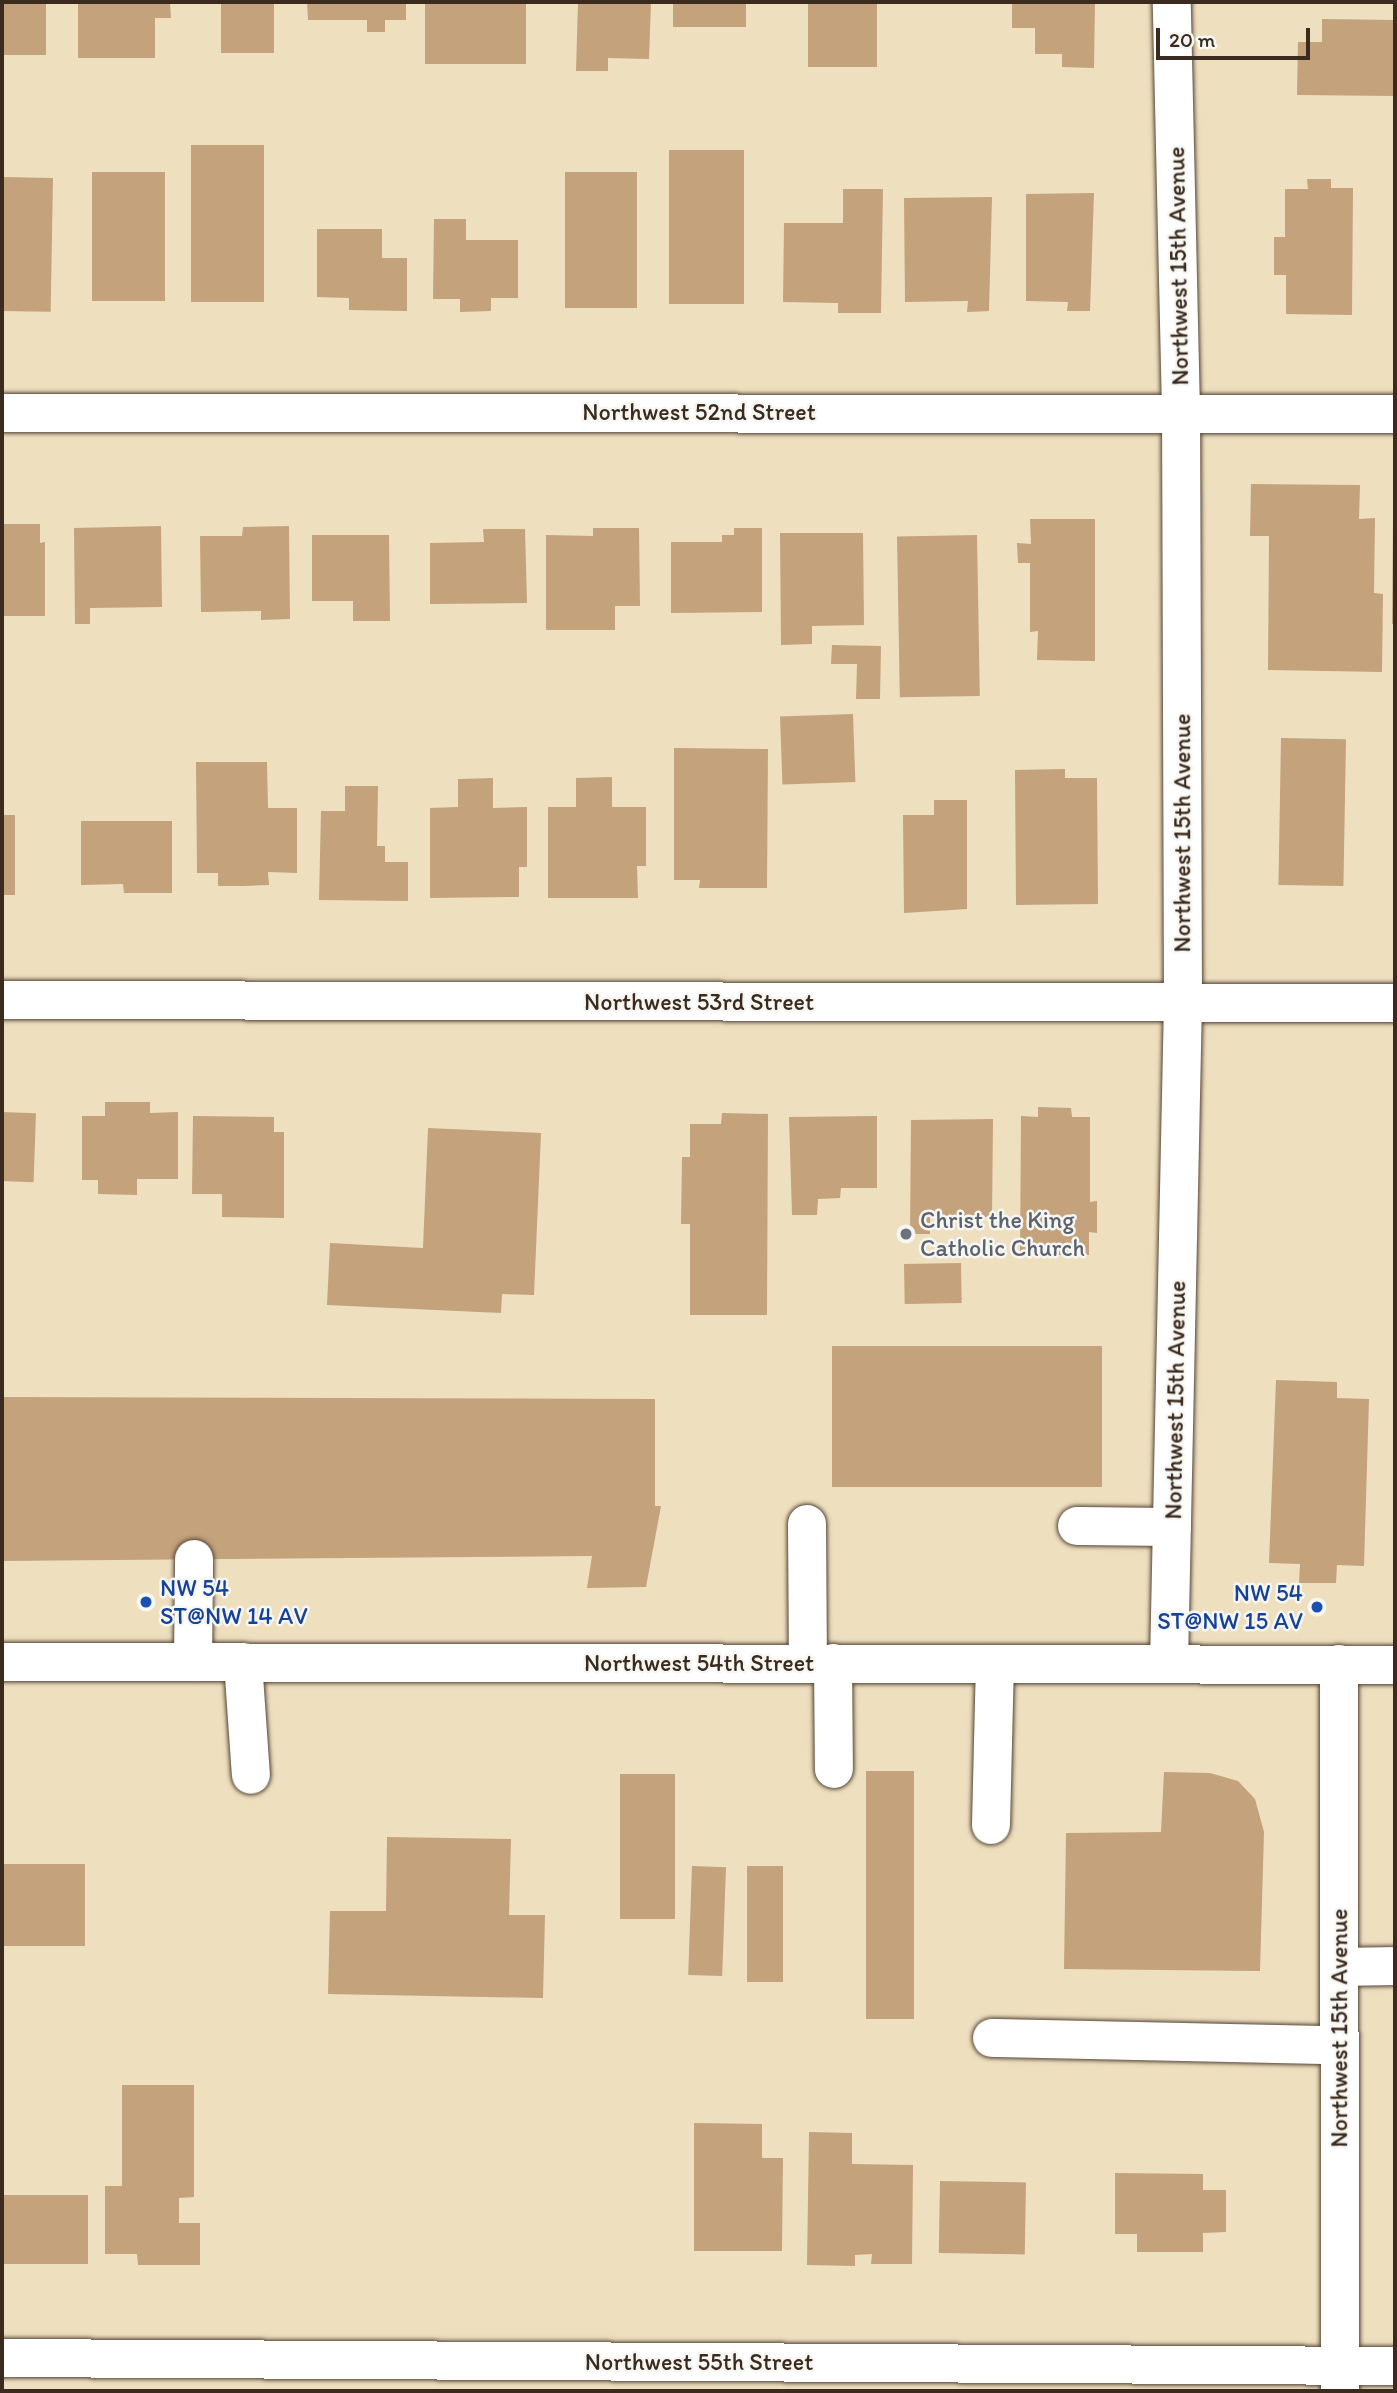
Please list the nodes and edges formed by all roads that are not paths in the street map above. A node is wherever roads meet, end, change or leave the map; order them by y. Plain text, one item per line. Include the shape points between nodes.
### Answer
1 (1172, 2) edge
2 (1181, 411) junction
3 (2, 413) edge
4 (1395, 414) edge
5 (2, 1000) edge
6 (1183, 1003) junction
7 (1395, 1003) edge
8 (807, 1524) dead end
9 (1077, 1526) dead end
10 (1172, 1527) junction
11 (194, 1559) dead end
12 (2, 1662) edge
13 (193, 1662) junction
14 (243, 1662) junction
15 (821, 1663) junction
16 (995, 1664) junction
17 (1169, 1664) junction
18 (1339, 1664) junction
19 (1395, 1665) edge
20 (834, 1769) dead end
21 (251, 1775) dead end
22 (991, 1825) dead end
23 (1395, 1966) edge
24 (1339, 1967) junction
25 (992, 2038) dead end
26 (1339, 2045) junction
27 (2, 2358) edge
28 (1395, 2366) edge
29 (1340, 2378) edge

1 - 2 street, Northwest 15th Avenue
2 - 3 street, Northwest 52nd Street
2 - 4 street, Northwest 52nd Street
2 - 6 street, Northwest 15th Avenue
5 - 6 street, Northwest 53rd Street
6 - 7 street, Northwest 53rd Street
6 - 10 street, Northwest 15th Avenue
8 - 15 street
9 - 10 street
10 - 17 street, Northwest 15th Avenue
11 - 13 street
12 - 13 street, Northwest 54th Street
13 - 14 street, Northwest 54th Street
14 - 15 street, Northwest 54th Street
14 - 21 street
15 - 16 street, Northwest 54th Street
15 - 20 street
16 - 17 street, Northwest 54th Street
16 - 22 street
17 - 18 street, Northwest 54th Street
18 - 19 street, Northwest 54th Street
18 - 24 street, Northwest 15th Avenue
23 - 24 street
24 - 26 street, Northwest 15th Avenue
25 - 26 street
26 - 29 street, Northwest 15th Avenue
27 - 29 street, Northwest 55th Street
28 - 29 street, Northwest 55th Street

